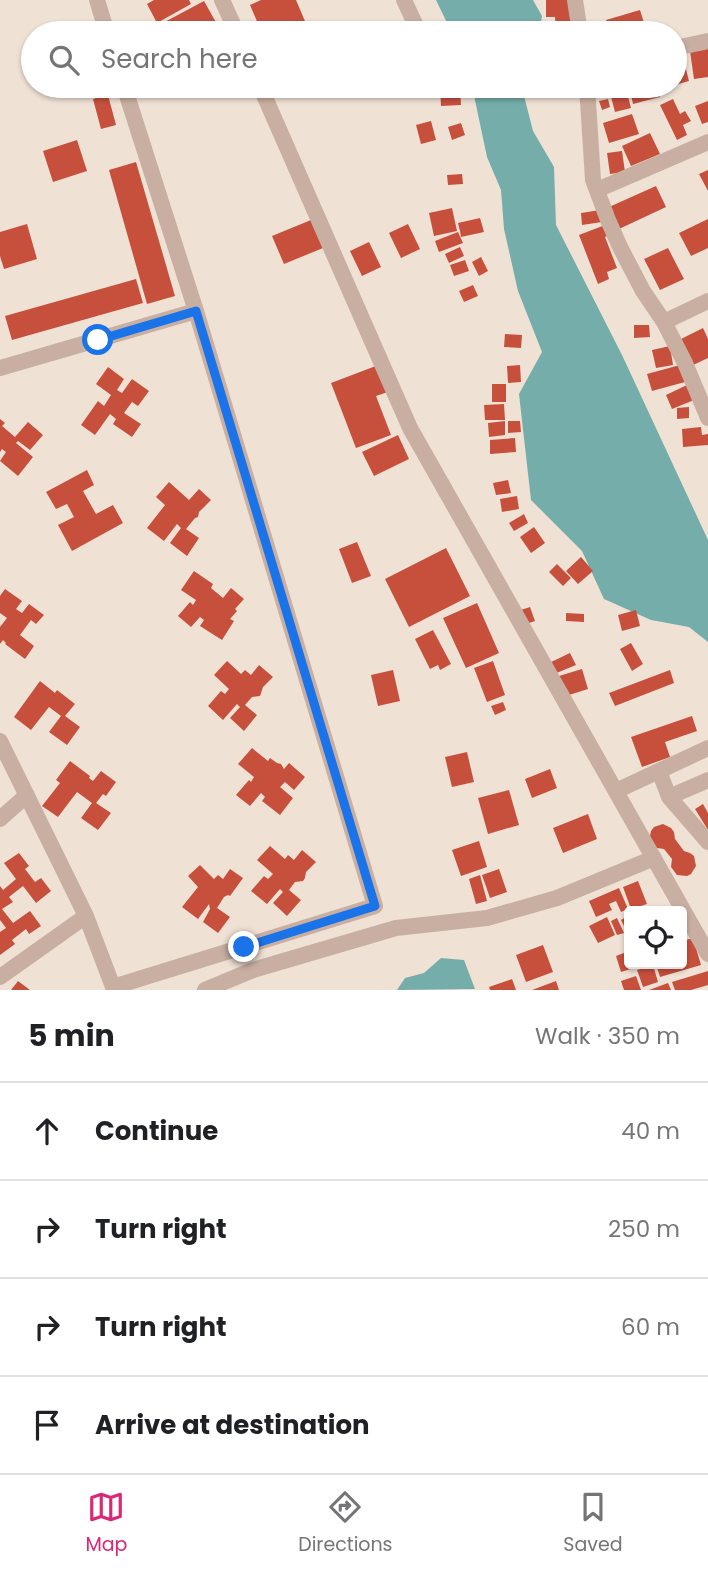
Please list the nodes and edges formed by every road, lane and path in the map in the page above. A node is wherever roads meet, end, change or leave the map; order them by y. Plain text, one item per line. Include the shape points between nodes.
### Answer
1 (97, 0) edge
2 (222, 0) edge
3 (404, 0) edge
4 (575, 0) edge
5 (103, 21) edge
6 (232, 21) edge
7 (414, 21) edge
8 (578, 21) edge
9 (708, 41) edge
10 (687, 45) edge
11 (128, 98) edge
12 (269, 98) edge
13 (588, 98) edge
14 (708, 142) edge
15 (597, 190) junction
16 (708, 301) edge
17 (196, 311) junction
18 (664, 322) junction
19 (0, 368) edge
20 (707, 413) edge
21 (0, 741) edge
22 (708, 748) edge
23 (659, 771) junction
24 (708, 780) edge
25 (616, 791) junction
26 (27, 795) junction
27 (669, 797) junction
28 (0, 819) edge
29 (708, 842) edge
30 (654, 858) junction
31 (86, 916) junction
32 (708, 954) edge
33 (0, 977) edge
34 (113, 989) edge
35 (205, 990) edge

1 - 5 street
2 - 6 street
3 - 7 street
4 - 8 street
9 - 10 street
11 - 17 street
12 - 25 street via 410,428
13 - 15 street
14 - 15 street
15 - 18 street via 621,249
16 - 18 street
17 - 19 street
17 - 34 street via 375,906
18 - 20 street
21 - 26 street
22 - 23 street
23 - 25 street
23 - 27 street
24 - 27 street
25 - 30 street
26 - 28 street
26 - 31 street
27 - 29 street
30 - 32 street
30 - 35 street via 545,901 486,918 396,928 253,970
31 - 33 street
31 - 34 street

